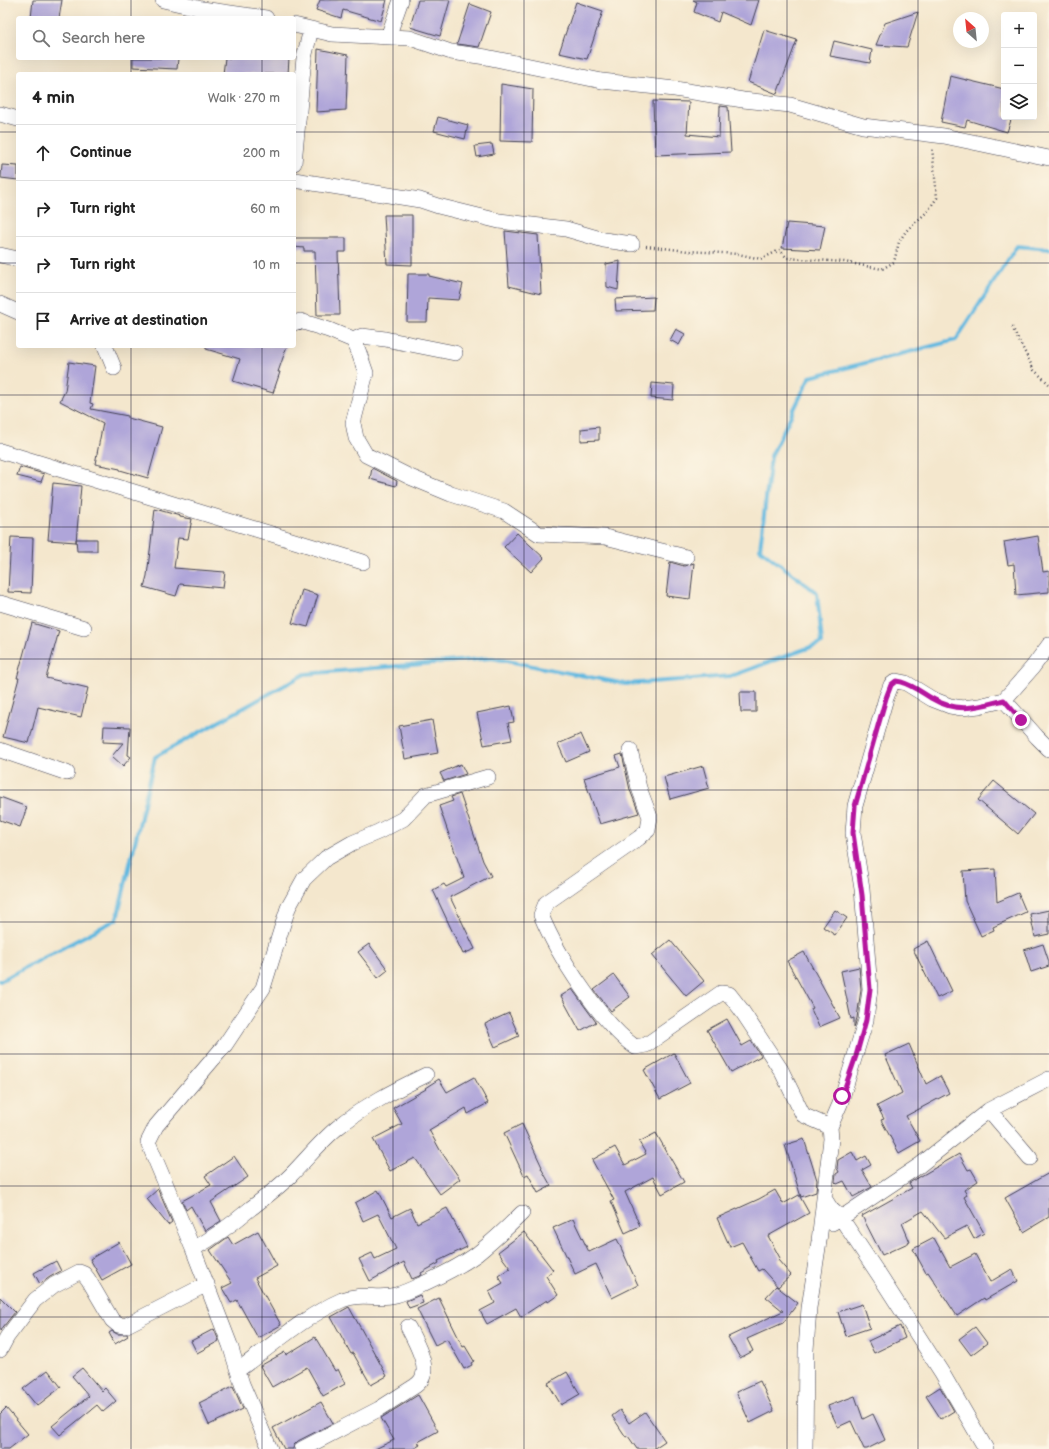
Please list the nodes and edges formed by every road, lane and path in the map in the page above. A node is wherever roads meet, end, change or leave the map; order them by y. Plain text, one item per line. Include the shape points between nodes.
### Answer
1 (163, 0) edge
2 (401, 0) edge
3 (252, 16) edge
4 (296, 25) edge
5 (311, 29) junction
6 (388, 36) junction
7 (0, 114) edge
8 (16, 118) edge
9 (931, 134) junction
10 (296, 142) edge
11 (1049, 158) edge
12 (296, 180) edge
13 (632, 244) joint
14 (0, 255) edge
15 (16, 259) edge
16 (0, 304) edge
17 (16, 311) edge
18 (296, 322) edge
19 (1012, 327) dead end
20 (352, 340) junction
21 (107, 348) edge
22 (455, 353) dead end
23 (114, 368) dead end
24 (1049, 384) edge
25 (0, 451) edge
26 (686, 557) dead end
27 (364, 562) dead end
28 (0, 603) edge
29 (84, 628) dead end
30 (1049, 645) edge
31 (1004, 700) junction
32 (1049, 749) edge
33 (0, 750) edge
34 (630, 750) dead end
35 (66, 773) dead end
36 (488, 777) dead end
37 (426, 1075) dead end
38 (1049, 1079) edge
39 (989, 1110) junction
40 (830, 1128) junction
41 (1030, 1158) dead end
42 (824, 1198) junction
43 (522, 1213) dead end
44 (841, 1218) junction
45 (821, 1225) junction
46 (193, 1249) junction
47 (206, 1284) junction
48 (408, 1327) dead end
49 (0, 1350) edge
50 (238, 1370) junction
51 (270, 1449) edge
52 (302, 1449) edge
53 (806, 1449) edge
54 (986, 1449) edge

1 - 3 street
2 - 6 street
4 - 5 street
5 - 6 street via 332,34
5 - 10 street via 304,58
6 - 9 street via 410,38 451,52 602,81 790,105 863,126
7 - 8 street
9 - 11 street
9 - 13 path via 936,198 927,212 906,231 899,242 894,262 882,269 844,262 787,258 780,250 761,259 738,254
12 - 13 street via 420,200 499,222 566,229 604,240
14 - 15 street
16 - 17 street
18 - 20 street via 300,321 329,330
19 - 24 path via 1034,370
20 - 22 street via 362,336
20 - 26 street via 366,373 353,423 356,438 366,455 451,494 504,511 539,534 605,536
21 - 23 street
25 - 27 street
28 - 29 street
30 - 31 street
31 - 32 street
31 - 40 street via 962,708 936,701 901,682 894,682 888,691 855,803 853,835 862,889 870,982 866,1020
33 - 35 street
34 - 40 street via 639,788 650,817 648,830 546,903 541,915 546,927 574,976 603,1016 635,1046 646,1045 721,993 729,994 781,1070 803,1115
36 - 46 street via 426,795 403,818 326,858 304,879 288,908 263,988 225,1045 156,1126 148,1142
37 - 46 street via 346,1121 278,1187 215,1237
38 - 39 street
39 - 41 street
39 - 44 street via 920,1165
40 - 42 street
42 - 44 street
42 - 45 street
43 - 50 street via 476,1254 446,1273 394,1296 360,1296 327,1307 292,1328
44 - 45 street
44 - 54 street via 942,1373
45 - 53 street via 809,1308 806,1350
46 - 47 street
47 - 49 street via 125,1326 118,1325 112,1320 88,1279 79,1272 54,1285 35,1300
47 - 50 street
48 - 52 street via 424,1367 424,1375 420,1381 379,1409
50 - 51 street

